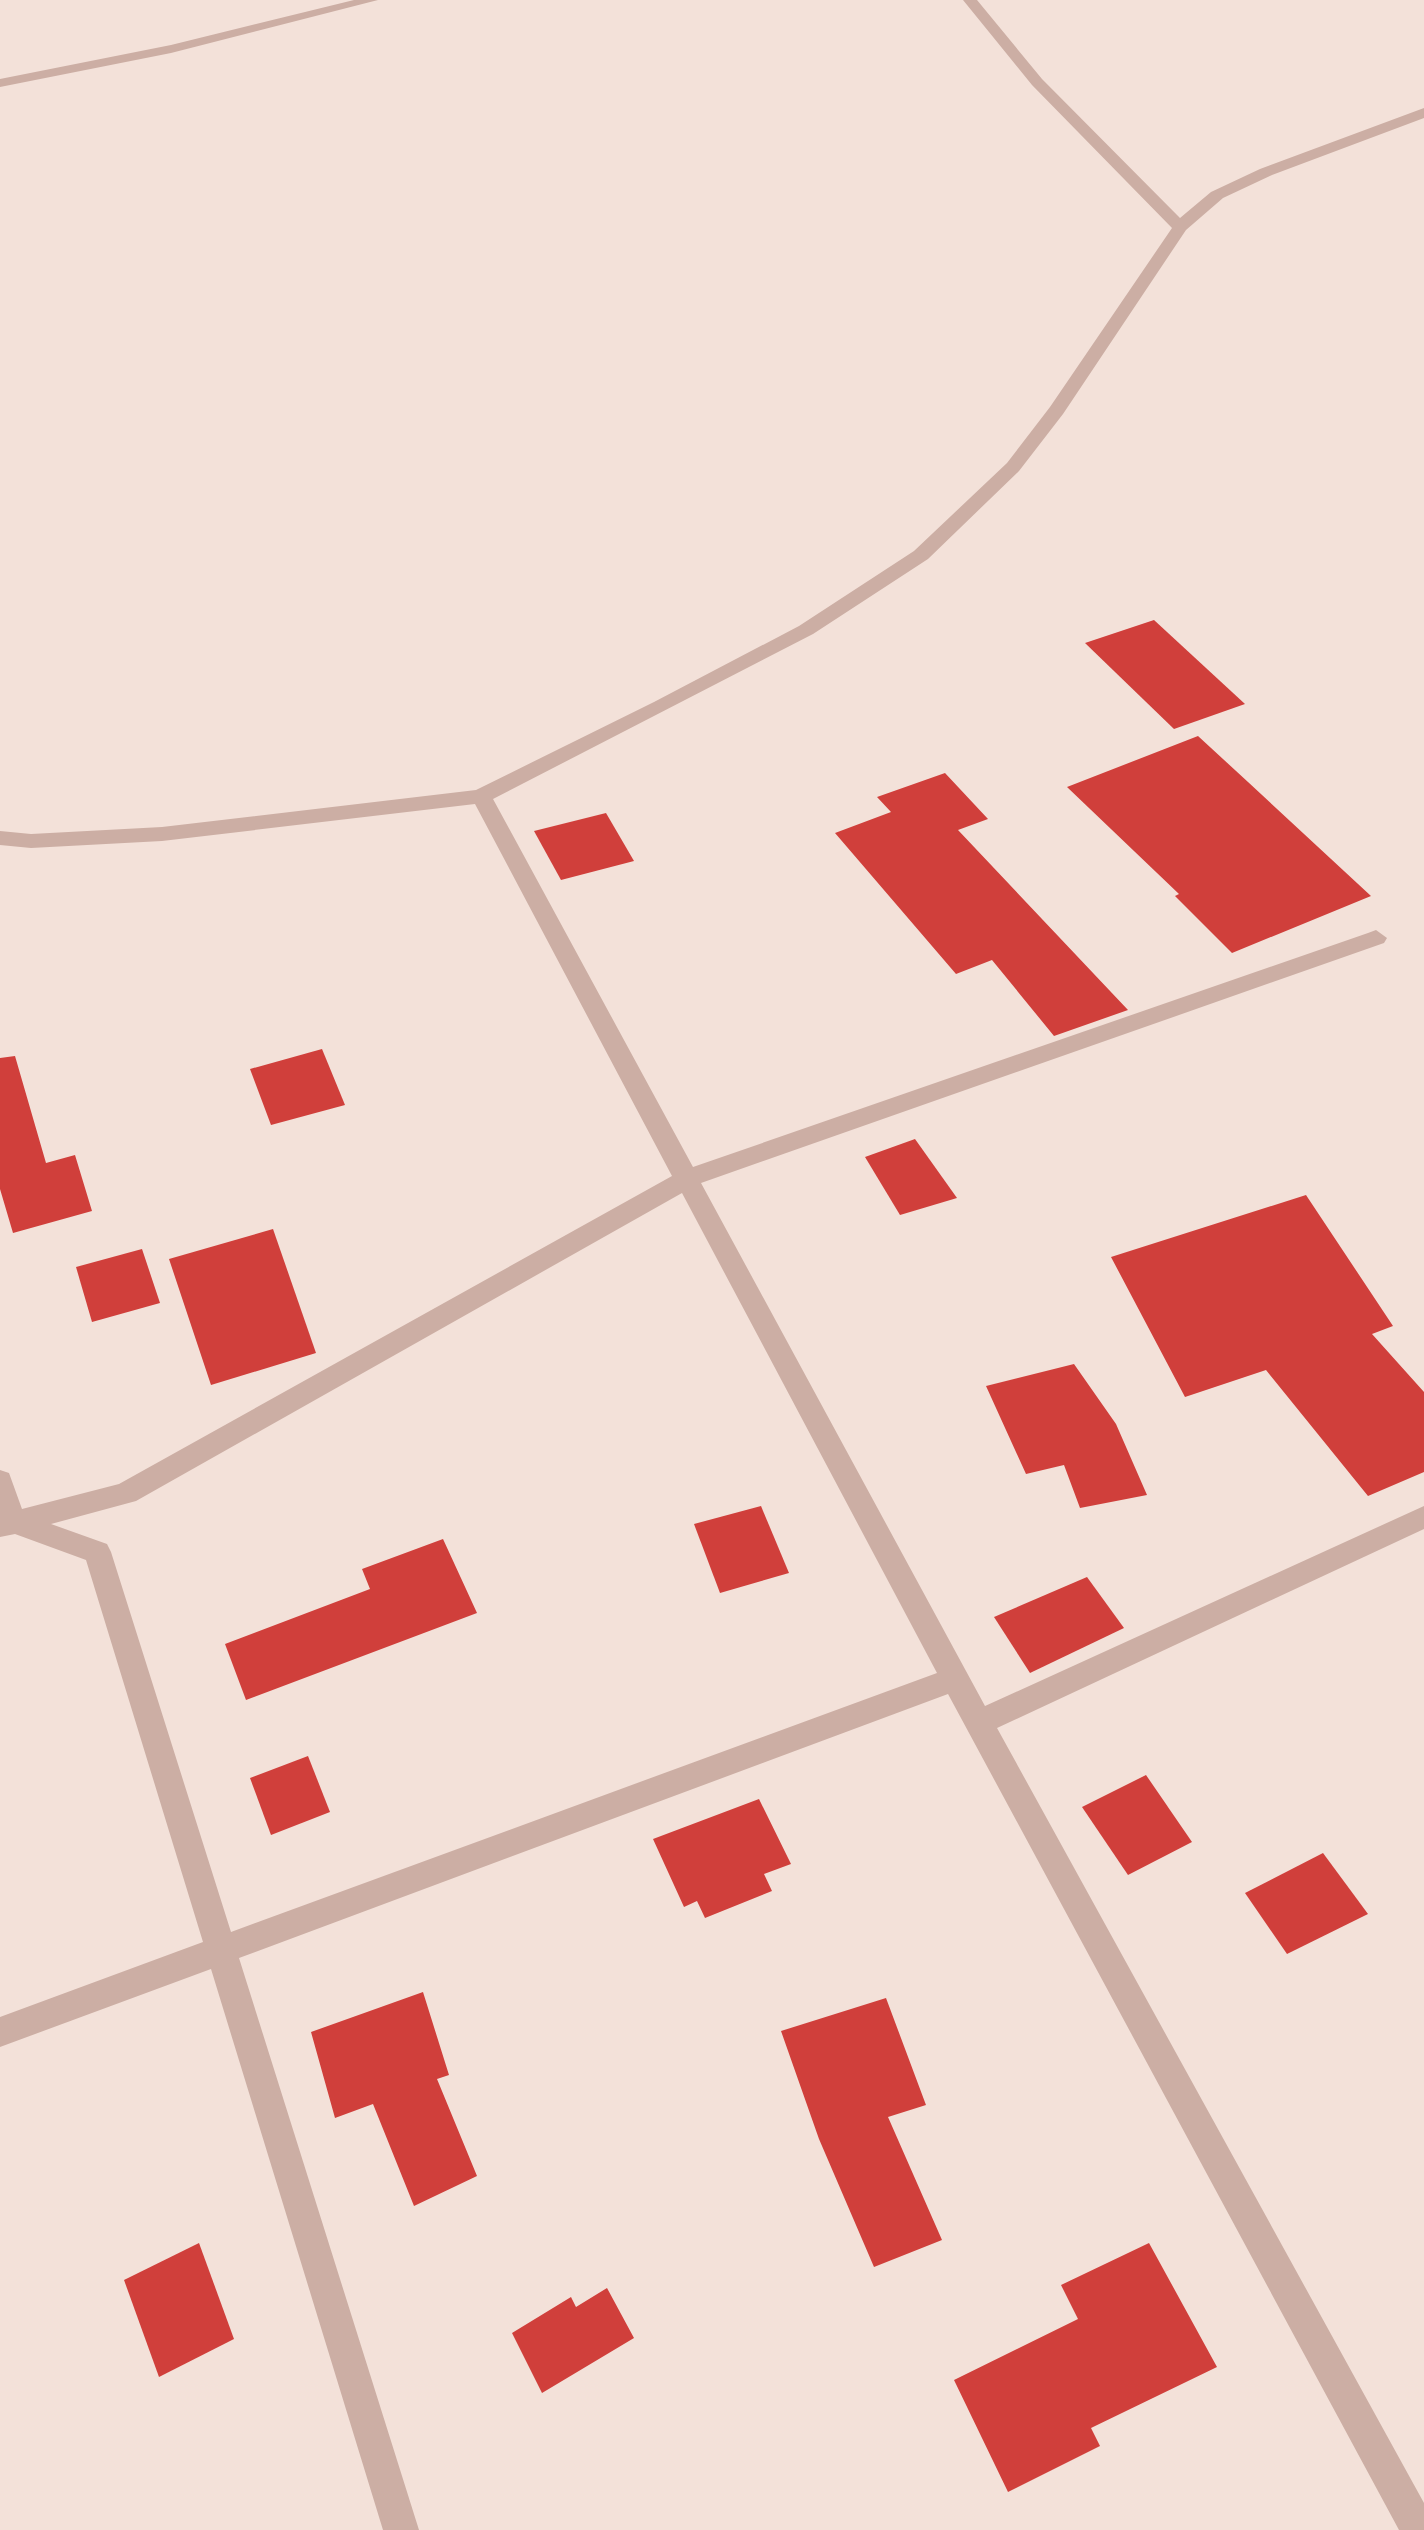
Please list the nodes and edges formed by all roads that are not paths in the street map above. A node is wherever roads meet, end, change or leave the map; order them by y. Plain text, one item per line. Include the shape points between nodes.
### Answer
1 (371, 0) edge
2 (970, 0) edge
3 (0, 83) edge
4 (1424, 112) edge
5 (1180, 227) junction
6 (481, 796) junction
7 (0, 838) edge
8 (1376, 938) dead end
9 (688, 1178) junction
10 (0, 1481) edge
11 (1422, 1517) edge
12 (6, 1524) edge
13 (955, 1679) junction
14 (979, 1722) junction
15 (223, 1950) junction
16 (0, 2032) edge
17 (401, 2530) edge
18 (1419, 2530) edge

1 - 3 street
2 - 5 street via 1037,82
4 - 5 street via 1266,172 1217,196
5 - 6 street via 1013,467 921,555 806,630
6 - 7 street via 162,834
6 - 9 street
8 - 9 street
9 - 12 street via 126,1493
9 - 13 street
10 - 12 street
11 - 14 street
12 - 15 street via 97,1552
13 - 14 street
13 - 15 street
14 - 18 street
15 - 16 street
15 - 17 street

